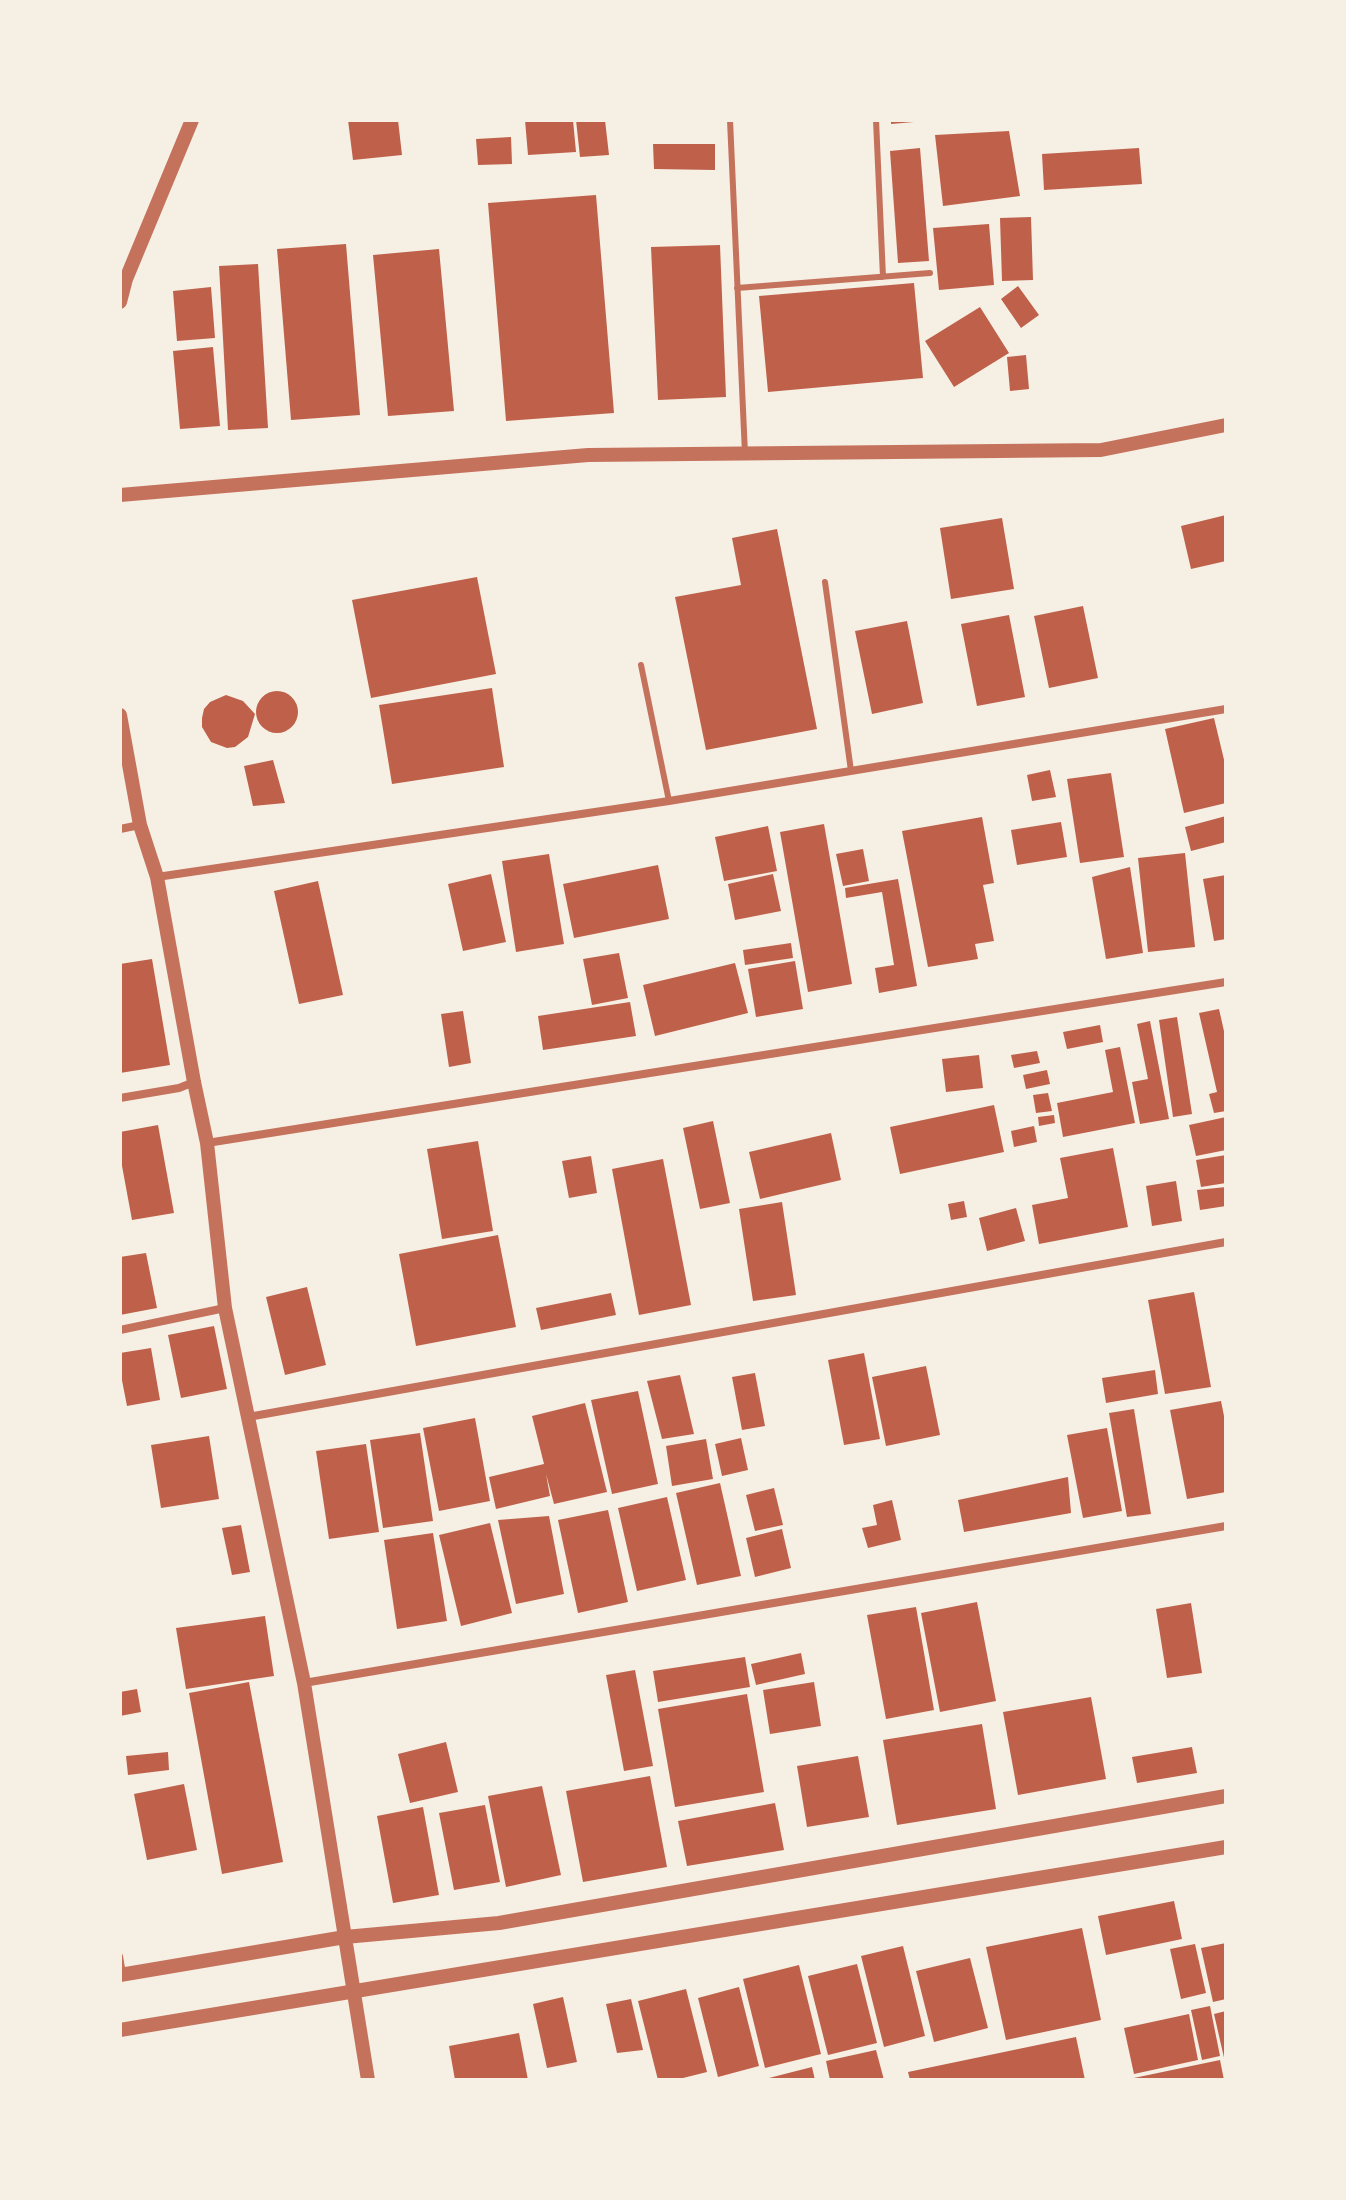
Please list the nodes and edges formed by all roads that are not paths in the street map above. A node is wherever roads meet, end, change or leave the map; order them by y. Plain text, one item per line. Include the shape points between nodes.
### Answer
1 (192, 120) edge
2 (730, 120) edge
3 (876, 120) edge
4 (930, 273) dead end
5 (883, 277) junction
6 (737, 288) junction
7 (120, 302) edge
8 (1226, 425) edge
9 (745, 454) junction
10 (120, 495) edge
11 (825, 582) dead end
12 (641, 665) dead end
13 (1226, 709) edge
14 (120, 715) edge
15 (851, 771) junction
16 (669, 801) junction
17 (140, 825) junction
18 (120, 829) edge
19 (157, 877) junction
20 (1226, 982) edge
21 (194, 1082) junction
22 (120, 1098) edge
23 (207, 1143) junction
24 (1226, 1242) edge
25 (225, 1308) junction
26 (120, 1330) edge
27 (248, 1417) junction
28 (1226, 1526) edge
29 (304, 1683) junction
30 (1226, 1796) edge
31 (1226, 1847) edge
32 (345, 1937) junction
33 (120, 1956) edge
34 (122, 1974) edge
35 (353, 1991) junction
36 (120, 2030) edge
37 (368, 2080) edge

1 - 7 street
2 - 6 lane
3 - 5 lane
4 - 5 lane
5 - 6 lane
6 - 9 lane
8 - 9 street via 1101,450
9 - 10 street via 588,455
11 - 15 lane
12 - 16 lane
13 - 15 street
14 - 17 street
15 - 16 street
16 - 19 street
17 - 18 street
17 - 19 street
19 - 21 street
20 - 23 street
21 - 22 street
21 - 23 street
23 - 25 street
24 - 27 street
25 - 26 street
25 - 27 street
27 - 29 street
28 - 29 street
29 - 32 street
30 - 32 street via 499,1923
31 - 35 street
32 - 34 street
32 - 35 street
33 - 34 lane
35 - 36 street
35 - 37 street

